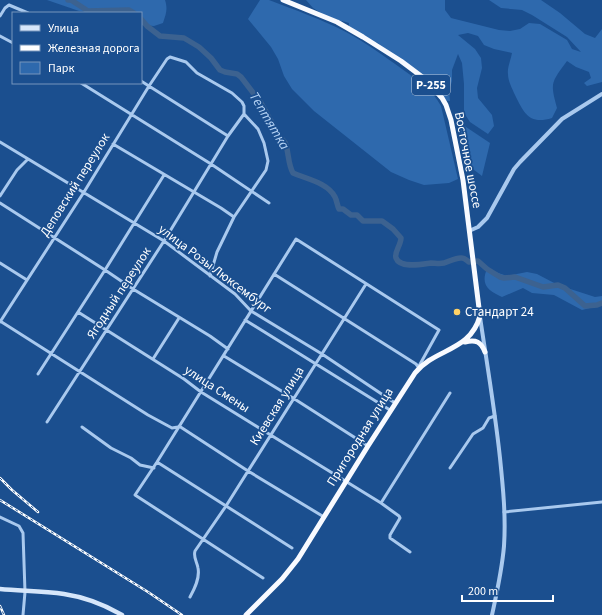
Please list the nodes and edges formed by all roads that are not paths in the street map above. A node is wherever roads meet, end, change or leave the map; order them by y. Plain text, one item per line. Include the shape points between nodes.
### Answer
1 (283, 0) edge
2 (26, 12) edge
3 (0, 16) edge
4 (0, 36) edge
5 (12, 42) edge
6 (142, 82) edge
7 (83, 84) edge
8 (149, 86) junction
9 (602, 94) edge
10 (244, 114) junction
11 (132, 115) junction
12 (228, 136) junction
13 (0, 142) edge
14 (113, 144) junction
15 (28, 159) junction
16 (211, 164) junction
17 (164, 174) junction
18 (251, 190) junction
19 (84, 192) junction
20 (194, 192) junction
21 (0, 196) edge
22 (0, 203) edge
23 (270, 203) dead end
24 (234, 217) junction
25 (134, 222) junction
26 (469, 231) junction
27 (54, 238) junction
28 (164, 241) junction
29 (0, 264) edge
30 (105, 270) junction
31 (274, 274) junction
32 (210, 276) junction
33 (27, 280) junction
34 (366, 284) junction
35 (132, 289) junction
36 (251, 311) junction
37 (78, 312) junction
38 (480, 316) junction
39 (179, 318) junction
40 (344, 318) junction
41 (245, 320) junction
42 (0, 322) edge
43 (106, 330) junction
44 (462, 342) junction
45 (228, 349) junction
46 (485, 352) junction
47 (50, 354) junction
48 (322, 354) junction
49 (224, 356) junction
50 (153, 359) junction
51 (315, 364) junction
52 (419, 368) junction
53 (80, 372) junction
54 (38, 374) dead end
55 (201, 392) junction
56 (450, 393) dead end
57 (293, 398) junction
58 (395, 403) junction
59 (390, 410) junction
60 (495, 416) junction
61 (47, 422) dead end
62 (82, 427) dead end
63 (179, 427) junction
64 (270, 435) junction
65 (368, 446) junction
66 (158, 462) junction
67 (154, 468) junction
68 (450, 468) dead end
69 (248, 471) junction
70 (346, 482) junction
71 (602, 502) edge
72 (381, 503) junction
73 (226, 506) junction
74 (504, 512) junction
75 (0, 517) edge
76 (324, 517) junction
77 (204, 539) junction
78 (292, 548) dead end
79 (410, 552) dead end
80 (263, 578) dead end
81 (0, 589) edge
82 (25, 592) junction
83 (190, 596) dead end
84 (23, 615) edge
85 (122, 615) edge
86 (246, 615) edge
87 (492, 615) edge

1 - 26 highway, Восточное шоссе / Р-255 via 337,22 363,37 419,75 438,93 446,105 450,120 463,180
2 - 3 street via 9,5
4 - 5 street
6 - 8 street
7 - 11 street
8 - 10 street, Деповский переулок via 167,59 172,57 186,62 197,73 232,93 242,102
8 - 11 street, Деповский переулок
8 - 12 street
9 - 26 street via 562,119 520,162 487,218 478,227
10 - 12 street, Ягодный переулок
10 - 18 street via 258,129 268,161 266,170
11 - 14 street, Деповский переулок
11 - 16 street
12 - 16 street, Ягодный переулок
13 - 15 street, улица Розы Люксембург
14 - 17 street
14 - 19 street, Деповский переулок
15 - 19 street, улица Розы Люксембург
15 - 21 street via 17,170
16 - 18 street
16 - 20 street, Ягодный переулок
17 - 20 street
17 - 25 street
18 - 23 street
18 - 24 street
19 - 25 street, улица Розы Люксембург
19 - 27 street, Деповский переулок
20 - 24 street
20 - 28 street, Ягодный переулок
22 - 27 street
24 - 32 street via 218,248
25 - 28 street, улица Розы Люксембург
25 - 30 street
26 - 38 highway, Восточное шоссе / Р-255
27 - 30 street
27 - 33 street, Деповский переулок
28 - 32 street, улица Розы Люксембург
28 - 35 street, Ягодный переулок
29 - 33 street
30 - 35 street
30 - 37 street
31 - 34 street via 296,238
31 - 36 street
31 - 40 street
32 - 36 street, улица Розы Люксембург via 235,294
33 - 42 street, Деповский переулок
34 - 40 street, Киевская улица
34 - 52 street via 439,330
35 - 39 street
35 - 43 street, Ягодный переулок
36 - 41 street
36 - 48 street, улица Розы Люксембург
37 - 43 street, улица Смены
37 - 47 street
38 - 44 highway, Пригородная улица via 475,330
38 - 46 street
39 - 45 street
39 - 50 street
40 - 48 street, Киевская улица
40 - 52 street
41 - 45 street
41 - 51 street
42 - 47 street
43 - 50 street, улица Смены
43 - 53 street, Ягодный переулок
44 - 46 highway via 475,340
44 - 52 highway, Пригородная улица
45 - 49 street
46 - 60 street
47 - 53 street
47 - 54 street
48 - 51 street, Киевская улица
48 - 58 street, улица Розы Люксембург
49 - 55 street
49 - 57 street
50 - 55 street, улица Смены
51 - 57 street, Киевская улица
51 - 59 street
52 - 58 highway, Пригородная улица
53 - 61 street, Ягодный переулок
53 - 63 street via 160,422 172,428
55 - 63 street
55 - 64 street, улица Смены
56 - 72 street
57 - 64 street, Киевская улица
57 - 65 street
58 - 59 highway, Пригородная улица
59 - 65 highway, Пригородная улица
60 - 68 street via 489,418 483,428 473,434
60 - 74 street
62 - 67 street via 140,465
63 - 66 street
63 - 69 street
64 - 69 street, Киевская улица
64 - 70 street, улица Смены
65 - 70 highway, Пригородная улица
66 - 67 street
66 - 73 street
67 - 77 street via 135,495
69 - 73 street, Киевская улица
69 - 76 street
70 - 72 street, улица Смены
70 - 76 highway, Пригородная улица
71 - 74 street
72 - 79 street, улица Смены via 400,518 390,538
73 - 77 street, Киевская улица
73 - 78 street
74 - 87 street via 501,574
75 - 82 street via 22,530
76 - 86 highway, Пригородная улица via 294,564
77 - 80 street
77 - 83 street, Киевская улица via 194,553 198,574
81 - 82 main road
82 - 84 street
82 - 85 main road via 76,596

